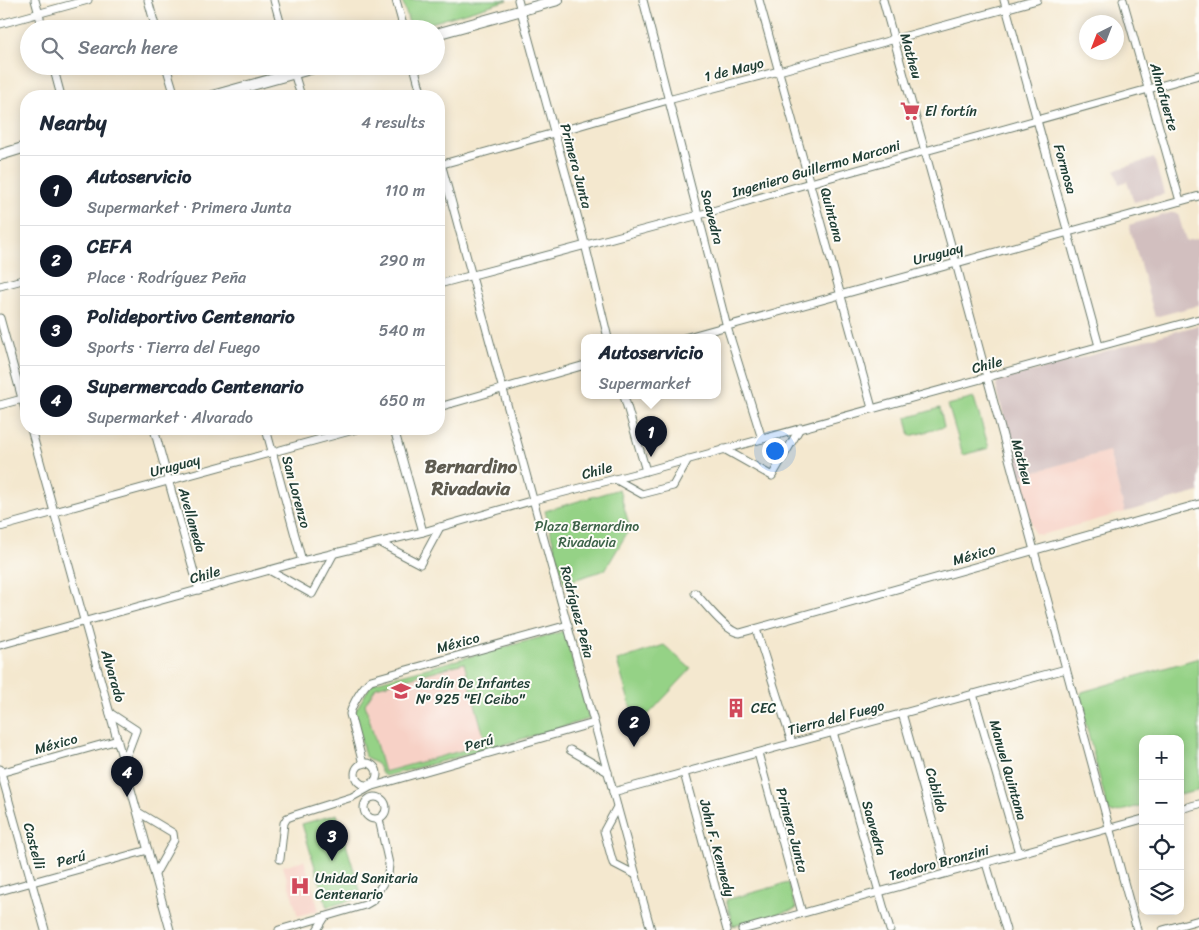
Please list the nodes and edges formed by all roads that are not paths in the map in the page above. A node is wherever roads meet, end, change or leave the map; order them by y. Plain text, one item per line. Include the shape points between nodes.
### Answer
1 (35, 0) edge
2 (88, 0) edge
3 (148, 0) edge
4 (274, 0) edge
5 (396, 0) edge
6 (518, 0) edge
7 (558, 0) edge
8 (643, 0) edge
9 (759, 0) edge
10 (883, 0) edge
11 (1004, 0) edge
12 (1037, 0) edge
13 (1123, 0) edge
14 (1007, 8) junction
15 (520, 11) junction
16 (38, 14) junction
17 (40, 20) edge
18 (154, 20) edge
19 (280, 20) edge
20 (402, 20) edge
21 (0, 24) edge
22 (445, 32) edge
23 (894, 40) junction
24 (779, 71) junction
25 (55, 75) edge
26 (168, 75) edge
27 (277, 75) edge
28 (294, 75) edge
29 (416, 75) edge
30 (1199, 75) edge
31 (1148, 89) junction
32 (59, 90) edge
33 (172, 90) edge
34 (231, 90) edge
35 (298, 90) edge
36 (420, 90) edge
37 (668, 100) junction
38 (1038, 120) junction
39 (554, 133) junction
40 (20, 149) edge
41 (925, 151) junction
42 (0, 155) edge
43 (445, 164) edge
44 (445, 182) edge
45 (810, 182) junction
46 (1199, 196) edge
47 (1180, 201) junction
48 (699, 214) junction
49 (1069, 231) junction
50 (585, 244) junction
51 (956, 262) junction
52 (472, 275) junction
53 (20, 281) edge
54 (445, 282) edge
55 (0, 286) edge
56 (840, 294) junction
57 (0, 318) edge
58 (1199, 319) edge
59 (727, 327) junction
60 (607, 334) edge
61 (700, 334) edge
62 (1099, 346) junction
63 (581, 366) edge
64 (986, 378) junction
65 (20, 385) edge
66 (502, 389) junction
67 (20, 399) edge
68 (625, 399) edge
69 (445, 404) edge
70 (0, 405) edge
71 (872, 408) junction
72 (800, 428) junction
73 (33, 435) edge
74 (156, 435) edge
75 (268, 435) edge
76 (335, 435) edge
77 (396, 435) edge
78 (762, 439) junction
79 (724, 449) junction
80 (272, 452) junction
81 (688, 459) junction
82 (646, 471) junction
83 (615, 479) junction
84 (168, 480) junction
85 (534, 500) junction
86 (1199, 504) edge
87 (54, 512) junction
88 (0, 526) edge
89 (440, 527) junction
90 (423, 532) junction
91 (380, 542) junction
92 (1033, 551) junction
93 (334, 554) junction
94 (302, 561) junction
95 (269, 570) junction
96 (199, 590) junction
97 (695, 593) dead end
98 (84, 622) junction
99 (568, 625) junction
100 (756, 629) junction
101 (0, 645) edge
102 (1066, 669) junction
103 (973, 694) junction
104 (110, 713) junction
105 (902, 714) junction
106 (594, 723) junction
107 (834, 732) junction
108 (118, 740) junction
109 (792, 743) junction
110 (570, 750) dead end
111 (758, 753) junction
112 (124, 762) junction
113 (362, 764) junction
114 (0, 771) edge
115 (608, 772) junction
116 (684, 773) junction
117 (370, 786) junction
118 (613, 792) junction
119 (374, 797) junction
120 (1199, 804) edge
121 (617, 807) junction
122 (1184, 808) edge
123 (138, 812) junction
124 (379, 820) junction
125 (1139, 820) edge
126 (1109, 828) junction
127 (148, 850) junction
128 (1019, 853) junction
129 (280, 859) dead end
130 (986, 863) junction
131 (947, 873) junction
132 (155, 874) junction
133 (636, 875) junction
134 (31, 882) junction
135 (0, 891) edge
136 (879, 892) junction
137 (802, 914) junction
138 (325, 917) junction
139 (1199, 920) edge
140 (768, 926) edge
141 (44, 930) edge
142 (170, 930) edge
143 (279, 930) edge
144 (317, 930) edge
145 (651, 930) edge
146 (726, 930) edge
147 (742, 930) edge
148 (890, 930) edge
149 (1006, 930) edge
150 (1137, 930) edge
151 (1163, 930) edge

1 - 16 street
2 - 16 street
3 - 18 street
4 - 19 street
5 - 20 street
6 - 15 street, Primera Junta
7 - 15 main road
8 - 37 street, Saavedra
9 - 24 street, Quintana
10 - 23 street, Matheu
11 - 14 street, Formosa
12 - 14 street, 1 de Mayo
13 - 31 street, Almafuerte
14 - 23 street, 1 de Mayo
14 - 38 street, Formosa
15 - 22 main road
15 - 39 street, Primera Junta
16 - 17 street
16 - 21 street
23 - 24 street, 1 de Mayo
23 - 41 street, Matheu
24 - 37 street, 1 de Mayo
24 - 45 street, Quintana
25 - 32 street
26 - 33 street
27 - 34 main road
28 - 35 street
29 - 36 street
30 - 31 street, Ingeniero Guillermo Marconi
31 - 38 street, Ingeniero Guillermo Marconi
31 - 47 street, Almafuerte
37 - 39 street, 1 de Mayo
37 - 48 street, Saavedra
38 - 41 street, Ingeniero Guillermo Marconi
38 - 49 street, Formosa
39 - 43 street, 1 de Mayo
39 - 50 street, Primera Junta
40 - 42 main road
41 - 45 street, Ingeniero Guillermo Marconi
41 - 51 street, Matheu
44 - 52 street, Rodríguez Peña
45 - 48 street, Ingeniero Guillermo Marconi
45 - 56 street, Quintana
46 - 47 street, Uruguay
47 - 49 street, Uruguay
48 - 50 street, Ingeniero Guillermo Marconi
48 - 59 street, Saavedra
49 - 51 street, Uruguay
49 - 62 street, Formosa
50 - 52 street, Ingeniero Guillermo Marconi
50 - 60 street, Primera Junta
51 - 56 street, Uruguay
51 - 64 street, Matheu
52 - 54 street, Ingeniero Guillermo Marconi
52 - 66 street, Rodríguez Peña
53 - 55 street
56 - 59 street, Uruguay
56 - 71 street, Quintana
57 - 65 street
58 - 62 street, Chile
59 - 61 street, Uruguay
59 - 78 street, Saavedra
62 - 64 street, Chile
63 - 66 street
64 - 71 street, Chile
64 - 92 street, Matheu
66 - 69 street
66 - 85 street, Rodríguez Peña
67 - 70 street
68 - 82 street
71 - 72 street, Chile
72 - 78 street, Chile
72 - 79 street via 772,476
73 - 87 street, Alvarado
74 - 84 street, Avellaneda
75 - 80 street, San Lorenzo
76 - 80 street, Uruguay
77 - 90 street
78 - 79 street, Chile
79 - 81 street, Chile
80 - 84 street, Uruguay
80 - 94 street, San Lorenzo
81 - 82 street, Chile
81 - 83 street via 673,486 642,494
82 - 83 street, Chile
83 - 85 street, Chile
84 - 87 street, Uruguay
84 - 96 street, Avellaneda
85 - 89 street, Chile
85 - 99 street, Rodríguez Peña
86 - 92 street, México
87 - 88 street, Uruguay
87 - 98 street, Alvarado
89 - 90 street, Chile
89 - 91 street via 420,564
90 - 91 street, Chile
91 - 93 street, Chile
92 - 100 street, México
92 - 102 street, Matheu
93 - 94 street, Chile
93 - 95 street via 312,594
94 - 95 street, Chile
95 - 96 street, Chile
96 - 98 street, Chile
97 - 100 street, México via 734,633
98 - 101 street, Chile
98 - 104 street, Alvarado
99 - 106 street, Rodríguez Peña
99 - 113 street, México via 371,680 360,692 350,714
100 - 109 street
102 - 103 street, Tierra del Fuego
102 - 126 street, Matheu
103 - 105 street, Tierra del Fuego
103 - 128 street, Manuel Quintana
104 - 108 street, Alvarado
104 - 112 street via 136,730
105 - 107 street, Tierra del Fuego
105 - 131 street, Cabildo
106 - 115 street, Rodríguez Peña
106 - 117 street, Perú
107 - 109 street, Tierra del Fuego
107 - 136 street, Saavedra
108 - 112 street, Alvarado
108 - 114 street, México
109 - 111 street, Tierra del Fuego
110 - 115 street
111 - 116 street, Tierra del Fuego
111 - 137 street, Primera Junta
112 - 123 street, Alvarado
113 - 117 street via 358,766 355,777 359,783
113 - 117 street via 372,764 377,770 376,781
114 - 134 street, Castelli
115 - 118 street, Rodríguez Peña
116 - 118 street, Tierra del Fuego
116 - 146 street, John F. Kennedy
117 - 119 street
117 - 129 street, Perú via 352,797 287,818 282,828
118 - 121 street, Rodríguez Peña
119 - 124 street via 381,798 387,808
119 - 124 street via 365,804 364,811 371,819
120 - 122 street
121 - 133 street, Rodríguez Peña
121 - 133 street via 604,830 613,863
123 - 127 street, Alvarado
123 - 132 street via 172,833 174,840
124 - 138 street via 390,864 388,875 372,901
125 - 126 street, Teodoro Bronzini
126 - 128 street, Teodoro Bronzini
126 - 150 street, Matheu
127 - 132 street, Alvarado
127 - 134 street, Perú
128 - 130 street, Teodoro Bronzini
130 - 131 street, Teodoro Bronzini
130 - 149 street
131 - 136 street, Teodoro Bronzini
132 - 142 street, Alvarado
133 - 145 street, Rodríguez Peña
134 - 135 street, Perú
134 - 141 street, Castelli
136 - 137 street, Teodoro Bronzini
136 - 148 street, Saavedra
137 - 140 street, Teodoro Bronzini
138 - 143 street
138 - 144 street
139 - 151 street
140 - 147 street, Teodoro Bronzini

